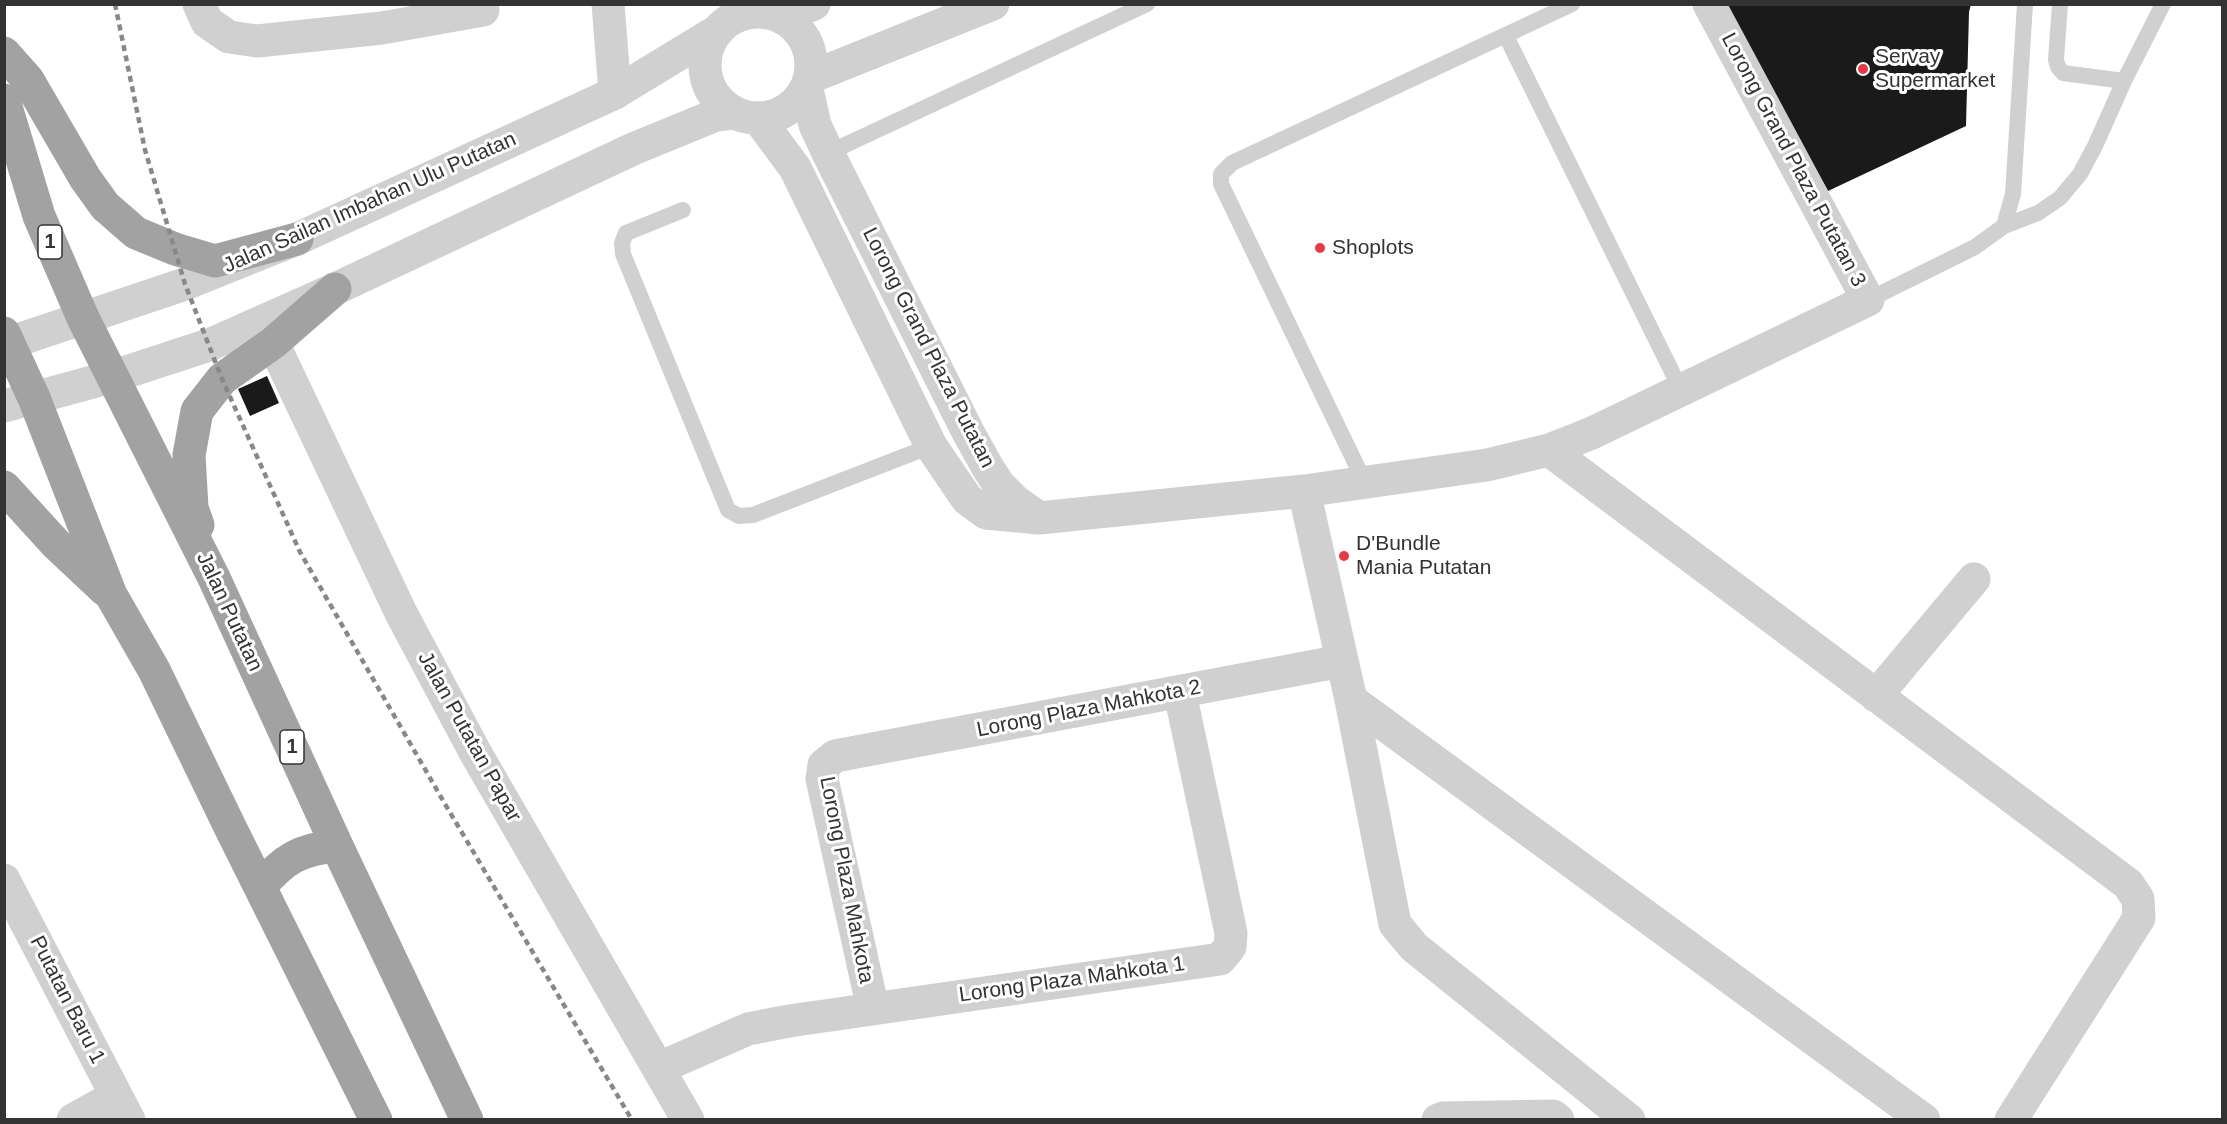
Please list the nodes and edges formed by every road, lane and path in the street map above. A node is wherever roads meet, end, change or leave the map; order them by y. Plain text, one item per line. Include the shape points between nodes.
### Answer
1 (199, 4) edge
2 (608, 4) edge
3 (814, 4) edge
4 (993, 4) edge
5 (1147, 4) edge
6 (1572, 4) edge
7 (1709, 4) edge
8 (2025, 4) edge
9 (2060, 4) edge
10 (2163, 4) edge
11 (483, 10) dead end
12 (764, 11) edge
13 (381, 16) edge
14 (717, 31) junction
15 (1506, 36) junction
16 (4, 53) edge
17 (2124, 81) junction
18 (809, 83) junction
19 (615, 93) junction
20 (4, 100) edge
21 (746, 116) junction
22 (828, 153) junction
23 (683, 210) dead end
24 (2004, 226) junction
25 (297, 239) junction
26 (335, 289) junction
27 (1868, 300) junction
28 (83, 318) junction
29 (7, 338) edge
30 (273, 343) junction
31 (111, 377) junction
32 (1681, 390) junction
33 (19, 402) edge
34 (931, 446) junction
35 (1549, 450) junction
36 (1365, 483) junction
37 (4, 487) edge
38 (1304, 491) junction
39 (1039, 518) junction
40 (214, 578) junction
41 (1974, 579) dead end
42 (111, 595) junction
43 (1342, 661) junction
44 (1180, 693) junction
45 (1876, 696) junction
46 (1351, 700) junction
47 (835, 756) joint
48 (337, 846) junction
49 (4, 880) edge
50 (260, 887) junction
51 (873, 1009) junction
52 (659, 1068) junction
53 (123, 1108) edge
54 (74, 1119) edge
55 (376, 1119) edge
56 (467, 1119) edge
57 (688, 1119) edge
58 (1437, 1119) edge
59 (1558, 1119) edge
60 (1629, 1119) edge
61 (1924, 1119) edge
62 (2011, 1119) edge

1 - 13 street via 207,22 229,36 257,41
2 - 19 street
3 - 12 street
4 - 18 street
5 - 22 lane
6 - 15 lane
7 - 27 street, Lorong Grand Plaza Putatan 3
8 - 24 lane via 2013,194
9 - 17 lane via 2058,67 2063,73
10 - 17 lane, Lorong Grand Plaza Putatan 3
11 - 13 street
12 - 14 street via 743,14
12 - 18 street via 796,27 807,42 812,59
14 - 19 street, Jalan Sailan Imbahan Ulu Putatan
14 - 21 street via 707,52 706,76 716,98
15 - 32 lane
15 - 36 lane via 1232,163 1221,174 1221,184
16 - 25 highway via 28,80 84,178 105,206 136,233 215,261
17 - 24 lane, Lorong Grand Plaza Putatan 3 via 2095,146 2067,190 2038,213
18 - 21 street via 786,111 773,117
18 - 22 street, Lorong Grand Plaza Putatan via 815,125
19 - 25 street, Jalan Sailan Imbahan Ulu Putatan
20 - 28 highway, Jalan Putatan / 1 via 39,216
21 - 26 street via 716,116 633,149
21 - 34 street, Lorong Grand Plaza Putatan via 795,168
22 - 39 street, Lorong Grand Plaza Putatan via 988,468 1015,501
23 - 34 lane via 626,233 623,254 728,510 739,516 753,515
24 - 27 lane, Lorong Grand Plaza Putatan 3 via 1976,248
25 - 28 street, Jalan Sailan Imbahan Ulu Putatan via 185,284
26 - 30 highway
26 - 31 street via 209,345
27 - 32 street
28 - 29 street, Jalan Sailan Imbahan Ulu Putatan
28 - 31 highway, Jalan Putatan / 1
29 - 33 highway
30 - 40 highway via 222,379 197,411 189,455 192,508
30 - 52 street, Jalan Putatan Papar via 401,614 475,752
31 - 33 street
31 - 40 highway, Jalan Putatan / 1
32 - 35 street
33 - 42 highway
34 - 39 street, Lorong Grand Plaza Putatan via 967,500 986,513
35 - 36 street via 1487,465
35 - 45 street
36 - 38 street
37 - 42 highway via 57,545
38 - 39 street
38 - 43 street
40 - 48 highway, Jalan Putatan / 1
41 - 45 street
42 - 50 highway via 154,670
43 - 44 street, Lorong Plaza Mahkota 2
43 - 46 street
44 - 47 street, Lorong Plaza Mahkota 2
44 - 51 street, Lorong Plaza Mahkota 1 via 1230,933 1230,947 1220,959
45 - 62 street via 2128,884 2138,898 2139,918
46 - 60 street via 1395,924 1414,947
46 - 61 street
47 - 51 street, Lorong Plaza Mahkota via 824,765 822,779
48 - 50 highway via 292,856
48 - 56 highway, Jalan Putatan / 1
49 - 53 street, Putatan Baru 1
50 - 55 highway
51 - 52 street, Lorong Plaza Mahkota 1 via 748,1029
52 - 57 street, Jalan Putatan Papar
53 - 54 street
58 - 59 street

